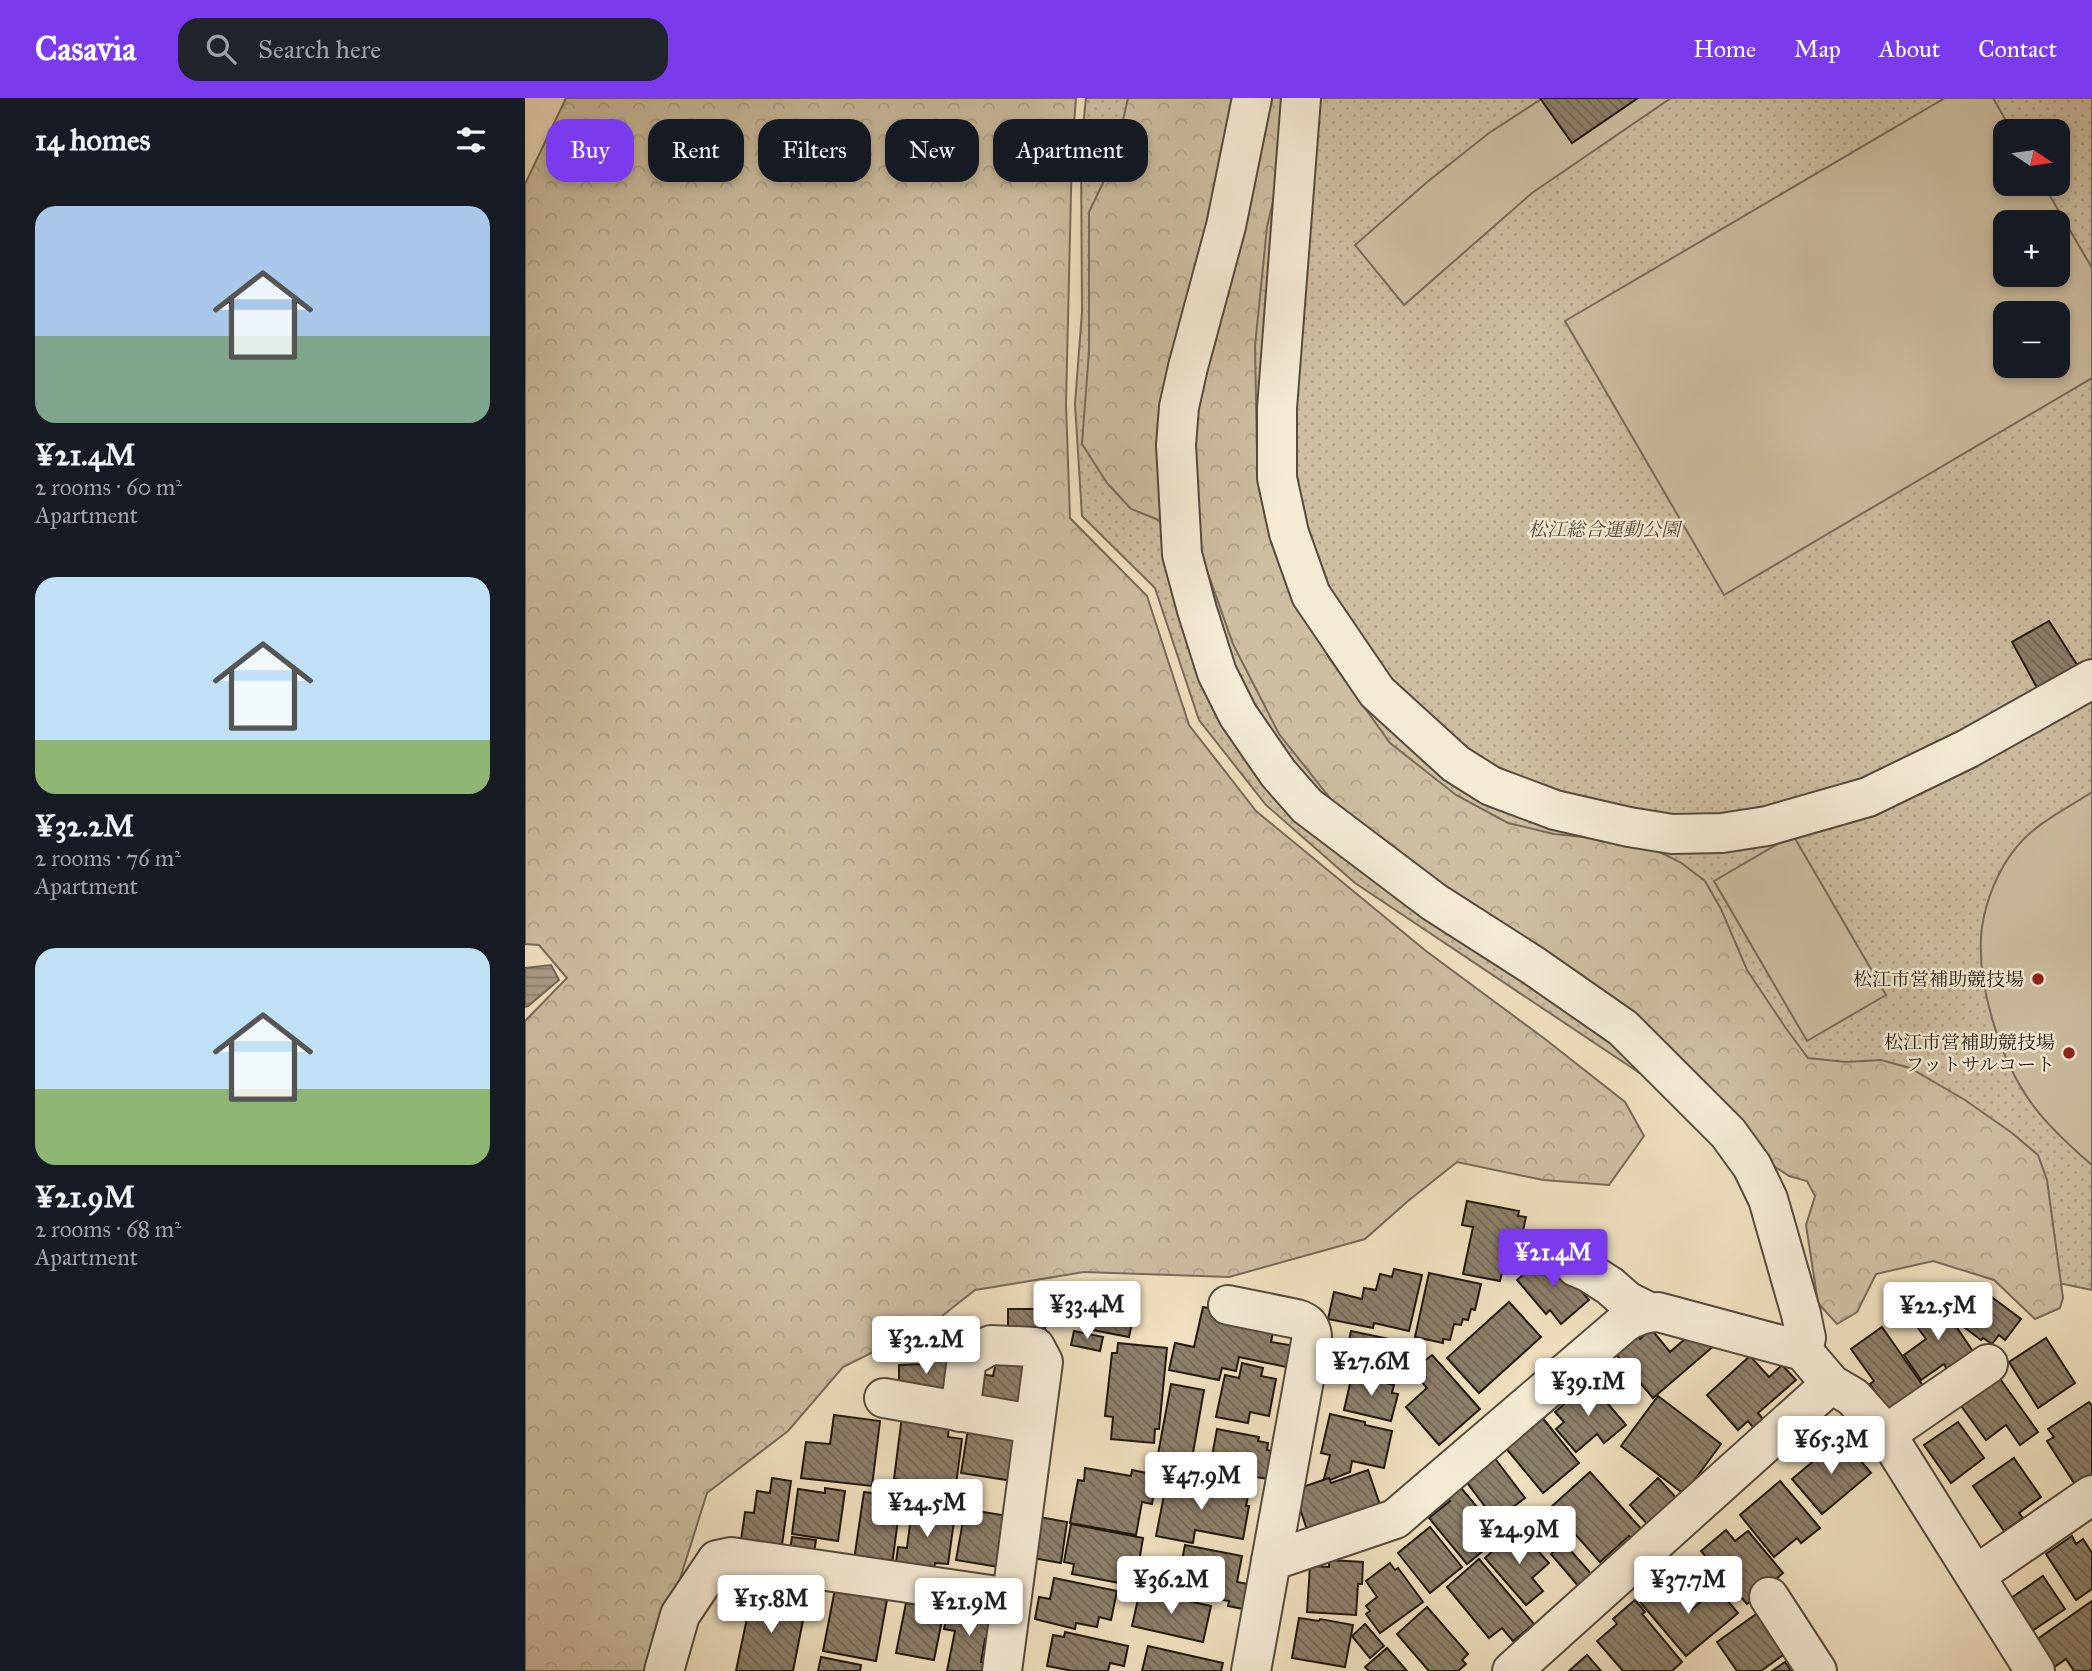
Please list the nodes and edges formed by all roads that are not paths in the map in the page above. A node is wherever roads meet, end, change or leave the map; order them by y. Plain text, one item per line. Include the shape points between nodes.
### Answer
1 (1252, 98) edge
2 (1301, 98) edge
3 (2092, 679) edge
4 (1576, 1267) dead end
5 (1228, 1305) dead end
6 (1649, 1311) junction
7 (1803, 1351) junction
8 (1988, 1364) dead end
9 (1831, 1384) junction
10 (884, 1398) dead end
11 (960, 1412) junction
12 (1021, 1422) dead end
13 (1886, 1434) junction
14 (2092, 1495) edge
15 (1271, 1561) junction
16 (1976, 1575) junction
17 (1769, 1597) dead end
18 (1011, 1598) junction
19 (664, 1671) edge
20 (1002, 1671) edge
21 (1251, 1671) edge
22 (1511, 1671) edge
23 (1817, 1671) edge
24 (2035, 1671) edge

1 - 7 street via 1226,226 1179,407 1176,445 1182,554 1217,673 1238,715 1307,806 1434,902 1623,1028 1728,1133 1768,1199 1801,1314 1806,1338
2 - 3 street via 1277,408 1277,478 1289,533 1311,595 1377,692 1456,764 1491,786 1555,810 1672,834 1721,833 1767,826 1868,797 1967,749
4 - 6 street
5 - 15 street via 1297,1319 1311,1328
6 - 7 street
6 - 15 street via 1624,1323 1395,1519
7 - 9 street
8 - 13 street
9 - 13 street via 1853,1397
9 - 22 street
10 - 11 street
11 - 12 street
11 - 18 street via 967,1358 991,1345 1035,1347 1043,1362
13 - 16 street
14 - 16 street
15 - 21 street
16 - 24 street
17 - 23 street
18 - 19 street via 731,1557 717,1560 680,1615
18 - 20 street

